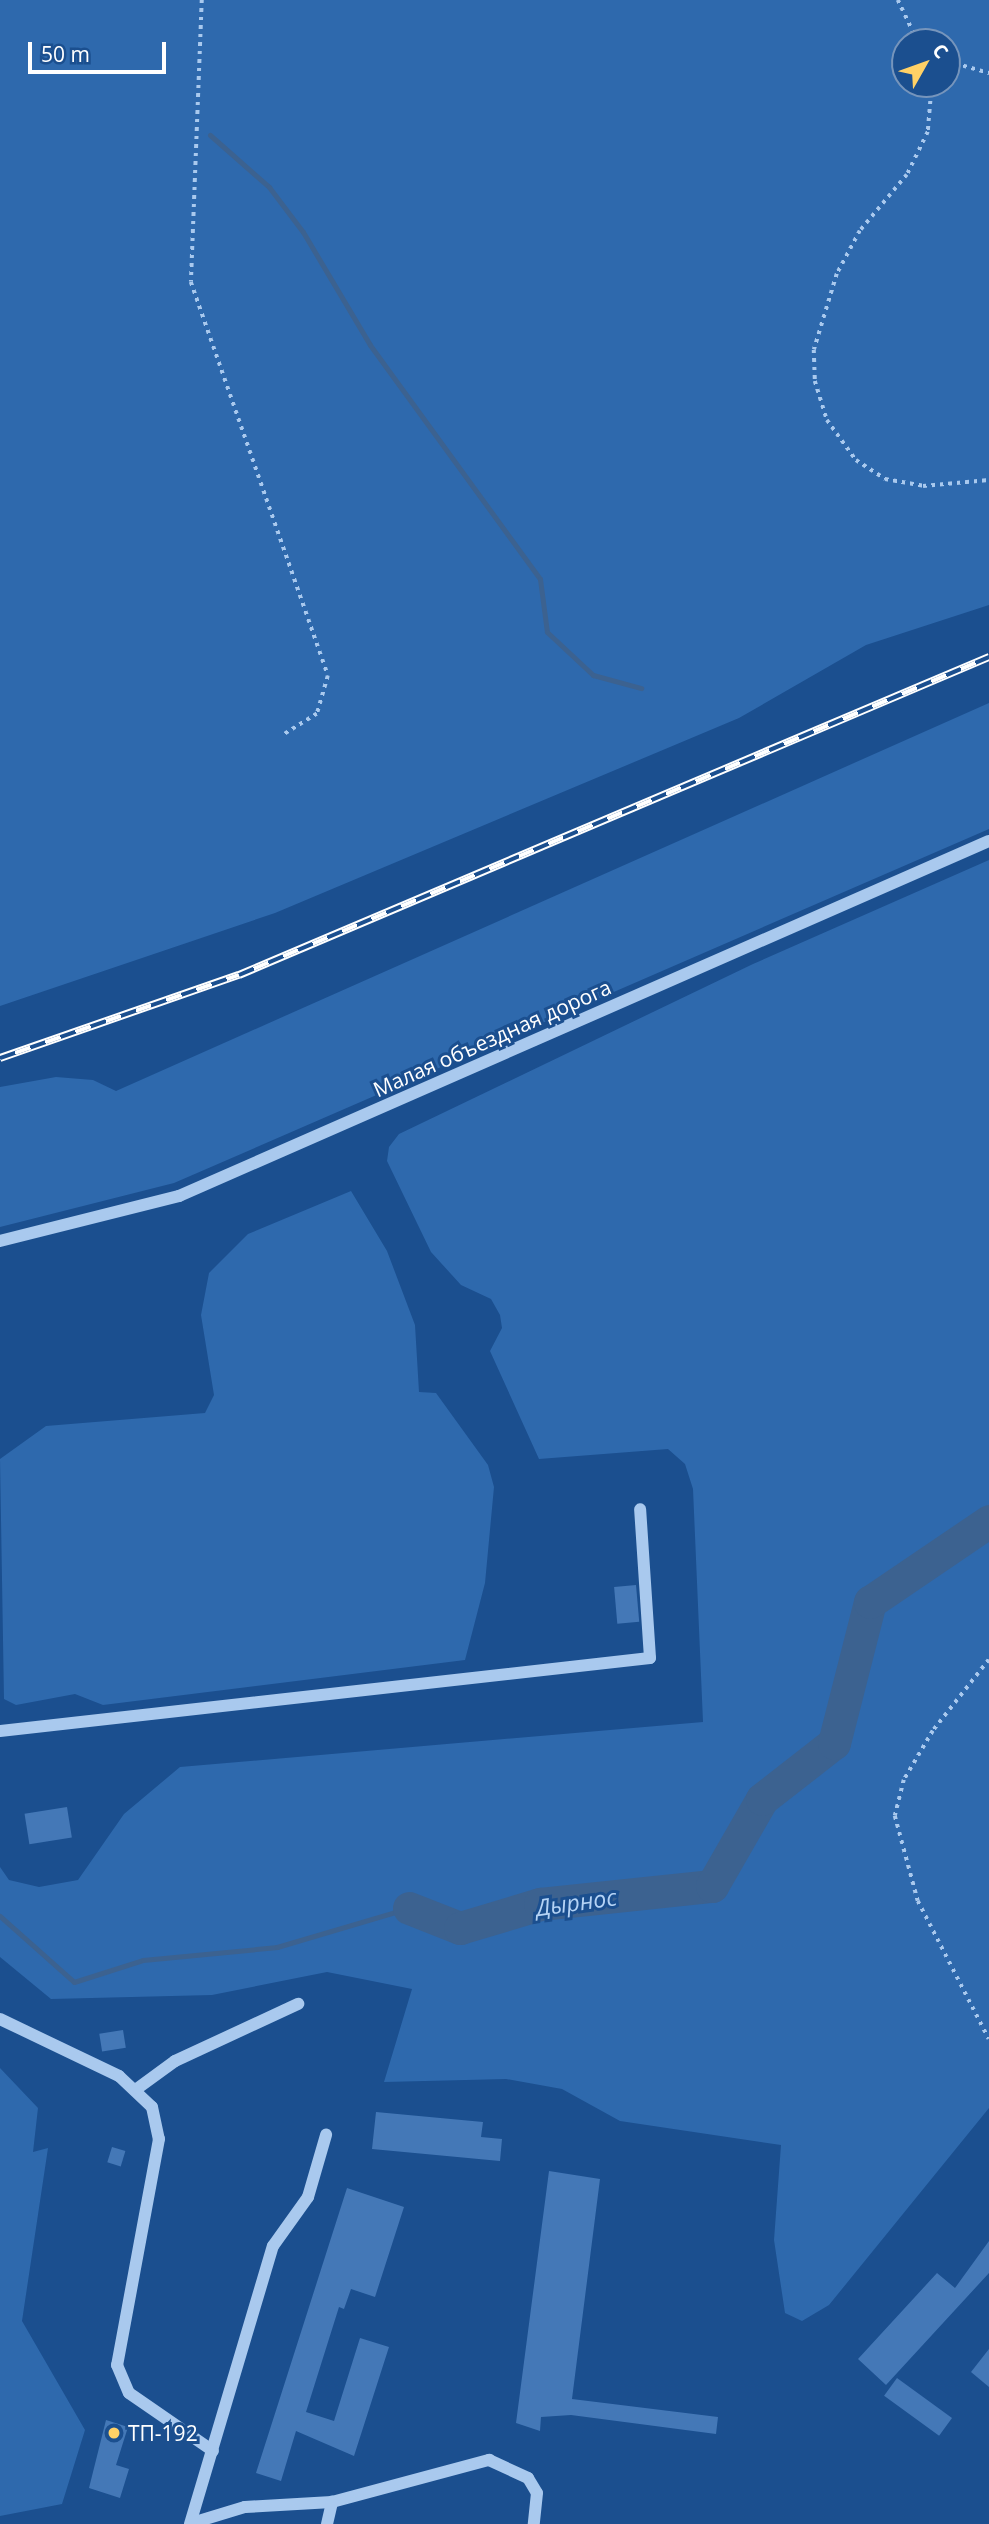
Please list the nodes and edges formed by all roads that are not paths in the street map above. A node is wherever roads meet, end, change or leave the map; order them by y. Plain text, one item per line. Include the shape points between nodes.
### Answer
1 (989, 841) edge
2 (0, 1241) edge
3 (640, 1509) dead end
4 (0, 1731) edge
5 (298, 2004) dead end
6 (0, 2019) edge
7 (138, 2088) junction
8 (326, 2135) dead end
9 (214, 2451) junction
10 (332, 2502) junction
11 (191, 2524) edge
12 (327, 2524) edge
13 (534, 2524) edge

1 - 2 street, Малая объездная дорога via 179,1196
3 - 4 street via 650,1658
5 - 7 street via 175,2062
6 - 7 street
7 - 9 street via 152,2107 159,2139 117,2365 130,2393
8 - 9 street via 308,2197 273,2246
9 - 11 street
10 - 11 street via 246,2507
10 - 12 street
10 - 13 street via 489,2460 528,2478 537,2493

